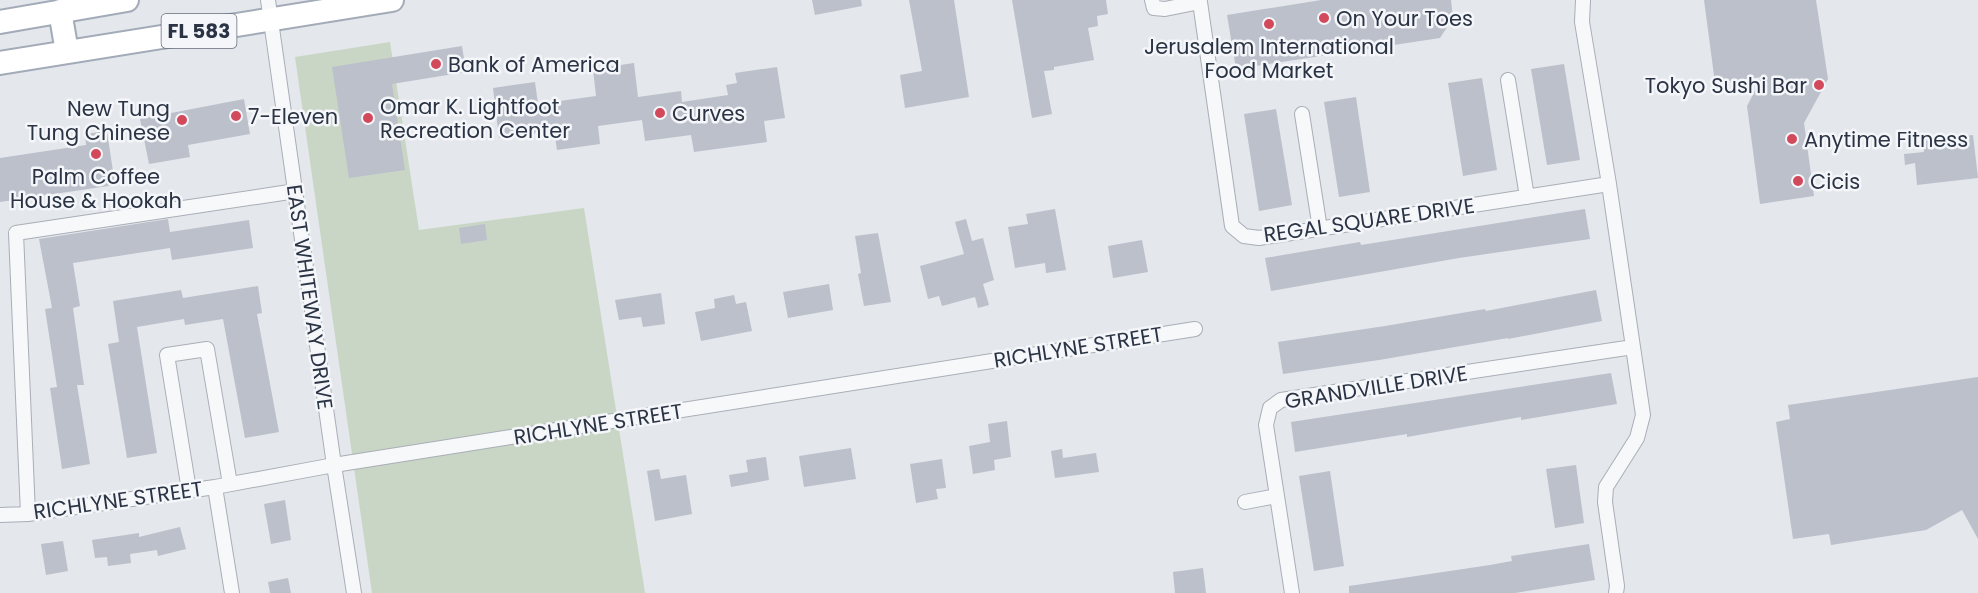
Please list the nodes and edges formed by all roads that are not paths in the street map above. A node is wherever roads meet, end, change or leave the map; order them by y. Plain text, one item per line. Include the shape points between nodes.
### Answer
1 (127, 0) edge
2 (392, 0) edge
3 (1152, 0) edge
4 (1583, 0) edge
5 (270, 10) edge
6 (60, 11) junction
7 (0, 22) edge
8 (67, 52) junction
9 (0, 63) edge
10 (1508, 80) dead end
11 (1302, 114) dead end
12 (1609, 184) junction
13 (296, 191) junction
14 (1527, 197) junction
15 (1320, 229) junction
16 (1196, 329) dead end
17 (1633, 347) junction
18 (333, 465) junction
19 (230, 484) junction
20 (215, 487) junction
21 (189, 490) junction
22 (1277, 496) junction
23 (1245, 502) dead end
24 (28, 514) junction
25 (0, 515) edge
26 (232, 593) edge
27 (354, 593) edge
28 (1292, 593) edge
29 (1616, 593) edge

1 - 6 main road
2 - 5 main road, FL 583
3 - 15 street, REGAL SQUARE DRIVE via 1154,8 1165,9 1200,2 1232,226 1244,237 1259,238
4 - 12 street via 1582,22
5 - 8 main road, FL 583
5 - 13 street, EAST WHITEWAY DRIVE
6 - 7 main road
6 - 8 main road
8 - 9 main road, FL 583
10 - 14 street
11 - 15 street
12 - 14 street, REGAL SQUARE DRIVE
12 - 17 street
13 - 18 street, EAST WHITEWAY DRIVE
13 - 24 street via 16,233
14 - 15 street, REGAL SQUARE DRIVE
16 - 18 street, RICHLYNE STREET
17 - 22 street, GRANDVILLE DRIVE via 1281,400 1270,408 1266,425
17 - 29 street via 1643,415 1637,438 1606,487
18 - 19 street, RICHLYNE STREET
18 - 27 street, EAST WHITEWAY DRIVE
19 - 20 street, RICHLYNE STREET
19 - 21 street via 207,349 167,355
20 - 21 street, RICHLYNE STREET
20 - 26 street
21 - 24 street, RICHLYNE STREET
22 - 23 street
22 - 28 street, GRANDVILLE DRIVE
24 - 25 street, RICHLYNE STREET

